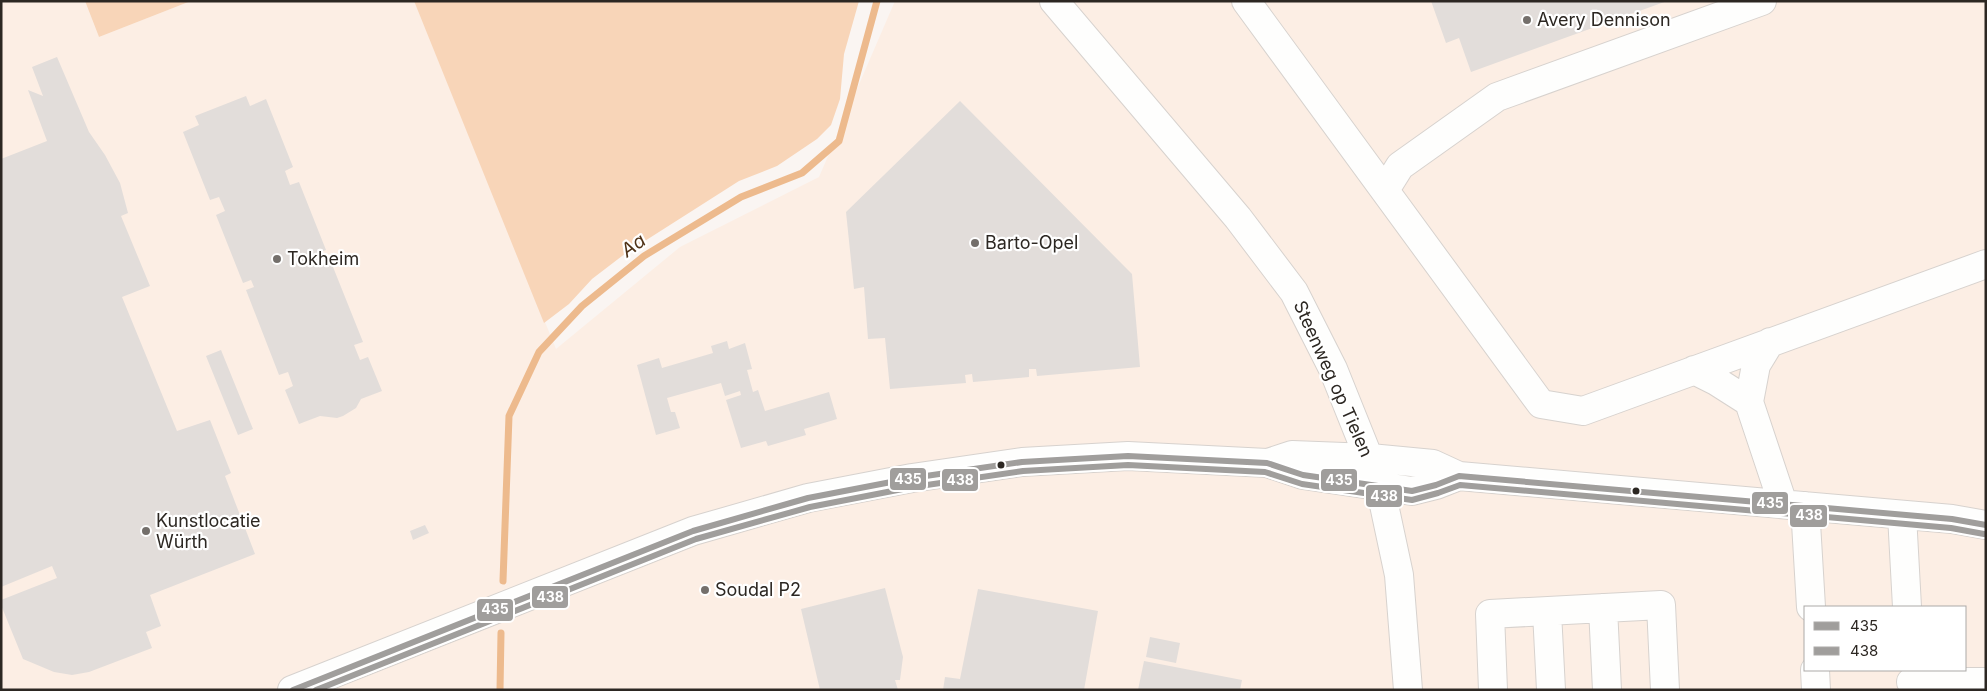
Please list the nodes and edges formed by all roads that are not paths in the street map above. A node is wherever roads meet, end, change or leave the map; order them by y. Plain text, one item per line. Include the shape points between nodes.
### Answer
1 (1054, 1) edge
2 (1246, 1) edge
3 (1762, 1) edge
4 (1385, 190) junction
5 (1986, 264) edge
6 (1770, 342) junction
7 (1694, 370) junction
8 (1749, 402) junction
9 (1370, 458) junction
10 (1266, 463) junction
11 (1459, 476) junction
12 (1380, 486) junction
13 (1794, 505) junction
14 (1902, 514) junction
15 (1986, 525) edge
16 (1811, 606) edge
17 (1907, 606) edge
18 (1603, 608) junction
19 (1547, 612) junction
20 (1815, 671) edge
21 (1911, 680) edge
22 (1986, 682) edge
23 (292, 690) edge
24 (1408, 690) edge
25 (1493, 690) edge
26 (1550, 690) edge
27 (1607, 690) edge
28 (1665, 690) edge
29 (1816, 690) edge

1 - 9 street, Steenweg op Tielen via 1238,218 1294,292 1333,369
2 - 4 street
3 - 4 street via 1497,97 1400,166
4 - 7 street via 1541,404 1583,411
5 - 6 street
6 - 7 street
6 - 8 street via 1756,365
7 - 8 street
8 - 13 street
9 - 10 street via 1292,455
9 - 11 street via 1432,464
9 - 12 street, Steenweg op Tielen
10 - 12 street via 1303,475
10 - 23 street via 1128,456 1022,462 808,498 693,531
11 - 12 street via 1412,490
11 - 13 street
12 - 24 street, Steenweg op Tielen via 1399,575
13 - 14 street
13 - 16 street
14 - 15 street
14 - 17 street
18 - 19 street
18 - 27 street
18 - 28 street via 1662,605
19 - 25 street via 1490,614
19 - 26 street
20 - 29 street
21 - 22 street

